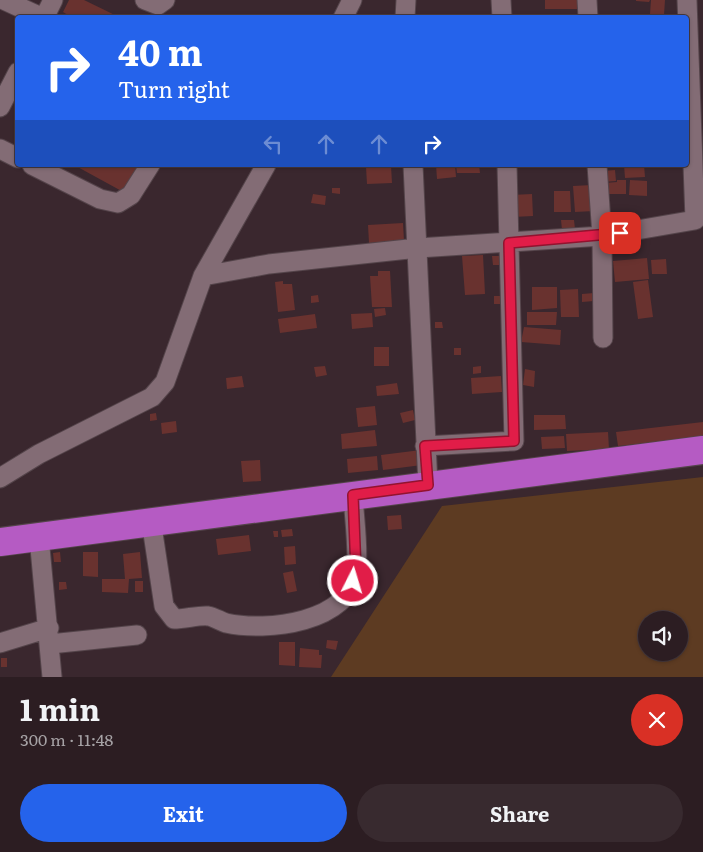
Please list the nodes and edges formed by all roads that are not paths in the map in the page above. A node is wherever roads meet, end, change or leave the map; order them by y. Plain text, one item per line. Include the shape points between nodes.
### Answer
1 (4, 0) edge
2 (52, 0) edge
3 (146, 0) edge
4 (165, 0) edge
5 (352, 0) edge
6 (406, 0) edge
7 (501, 0) edge
8 (587, 0) edge
9 (687, 0) edge
10 (37, 15) edge
11 (45, 15) edge
12 (344, 15) edge
13 (405, 15) edge
14 (502, 15) edge
15 (588, 15) edge
16 (688, 15) edge
17 (689, 55) edge
18 (12, 77) edge
19 (0, 107) edge
20 (0, 149) edge
21 (15, 156) edge
22 (36, 167) edge
23 (149, 167) edge
24 (265, 167) edge
25 (413, 167) edge
26 (507, 167) edge
27 (597, 167) edge
28 (602, 236) junction
29 (509, 243) junction
30 (418, 248) junction
31 (203, 276) junction
32 (603, 338) dead end
33 (425, 446) junction
34 (703, 450) edge
35 (0, 478) edge
36 (428, 485) junction
37 (353, 495) junction
38 (151, 520) junction
39 (40, 537) junction
40 (0, 542) edge
41 (50, 636) junction
42 (136, 636) dead end
43 (0, 643) edge
44 (52, 677) edge

1 - 10 street
2 - 11 street
3 - 4 street via 158,4
5 - 12 street
6 - 13 street
7 - 14 street
8 - 15 street
9 - 16 street
17 - 28 street via 695,220
18 - 19 street
20 - 21 street
22 - 23 street via 100,199 118,203 132,195
24 - 31 street
25 - 30 street
26 - 29 street
27 - 28 street
28 - 29 street
28 - 32 street
29 - 30 street
29 - 33 street via 514,441
30 - 31 street via 269,264
30 - 33 street
31 - 35 street via 165,382 152,397 38,454
33 - 36 street
34 - 36 highway
36 - 37 highway
37 - 38 highway
37 - 38 street via 356,571 350,591 338,606 296,622 263,626 225,623 208,616 174,618 164,606
38 - 39 highway
39 - 40 highway
39 - 41 street
41 - 42 street
41 - 43 street
41 - 44 street

